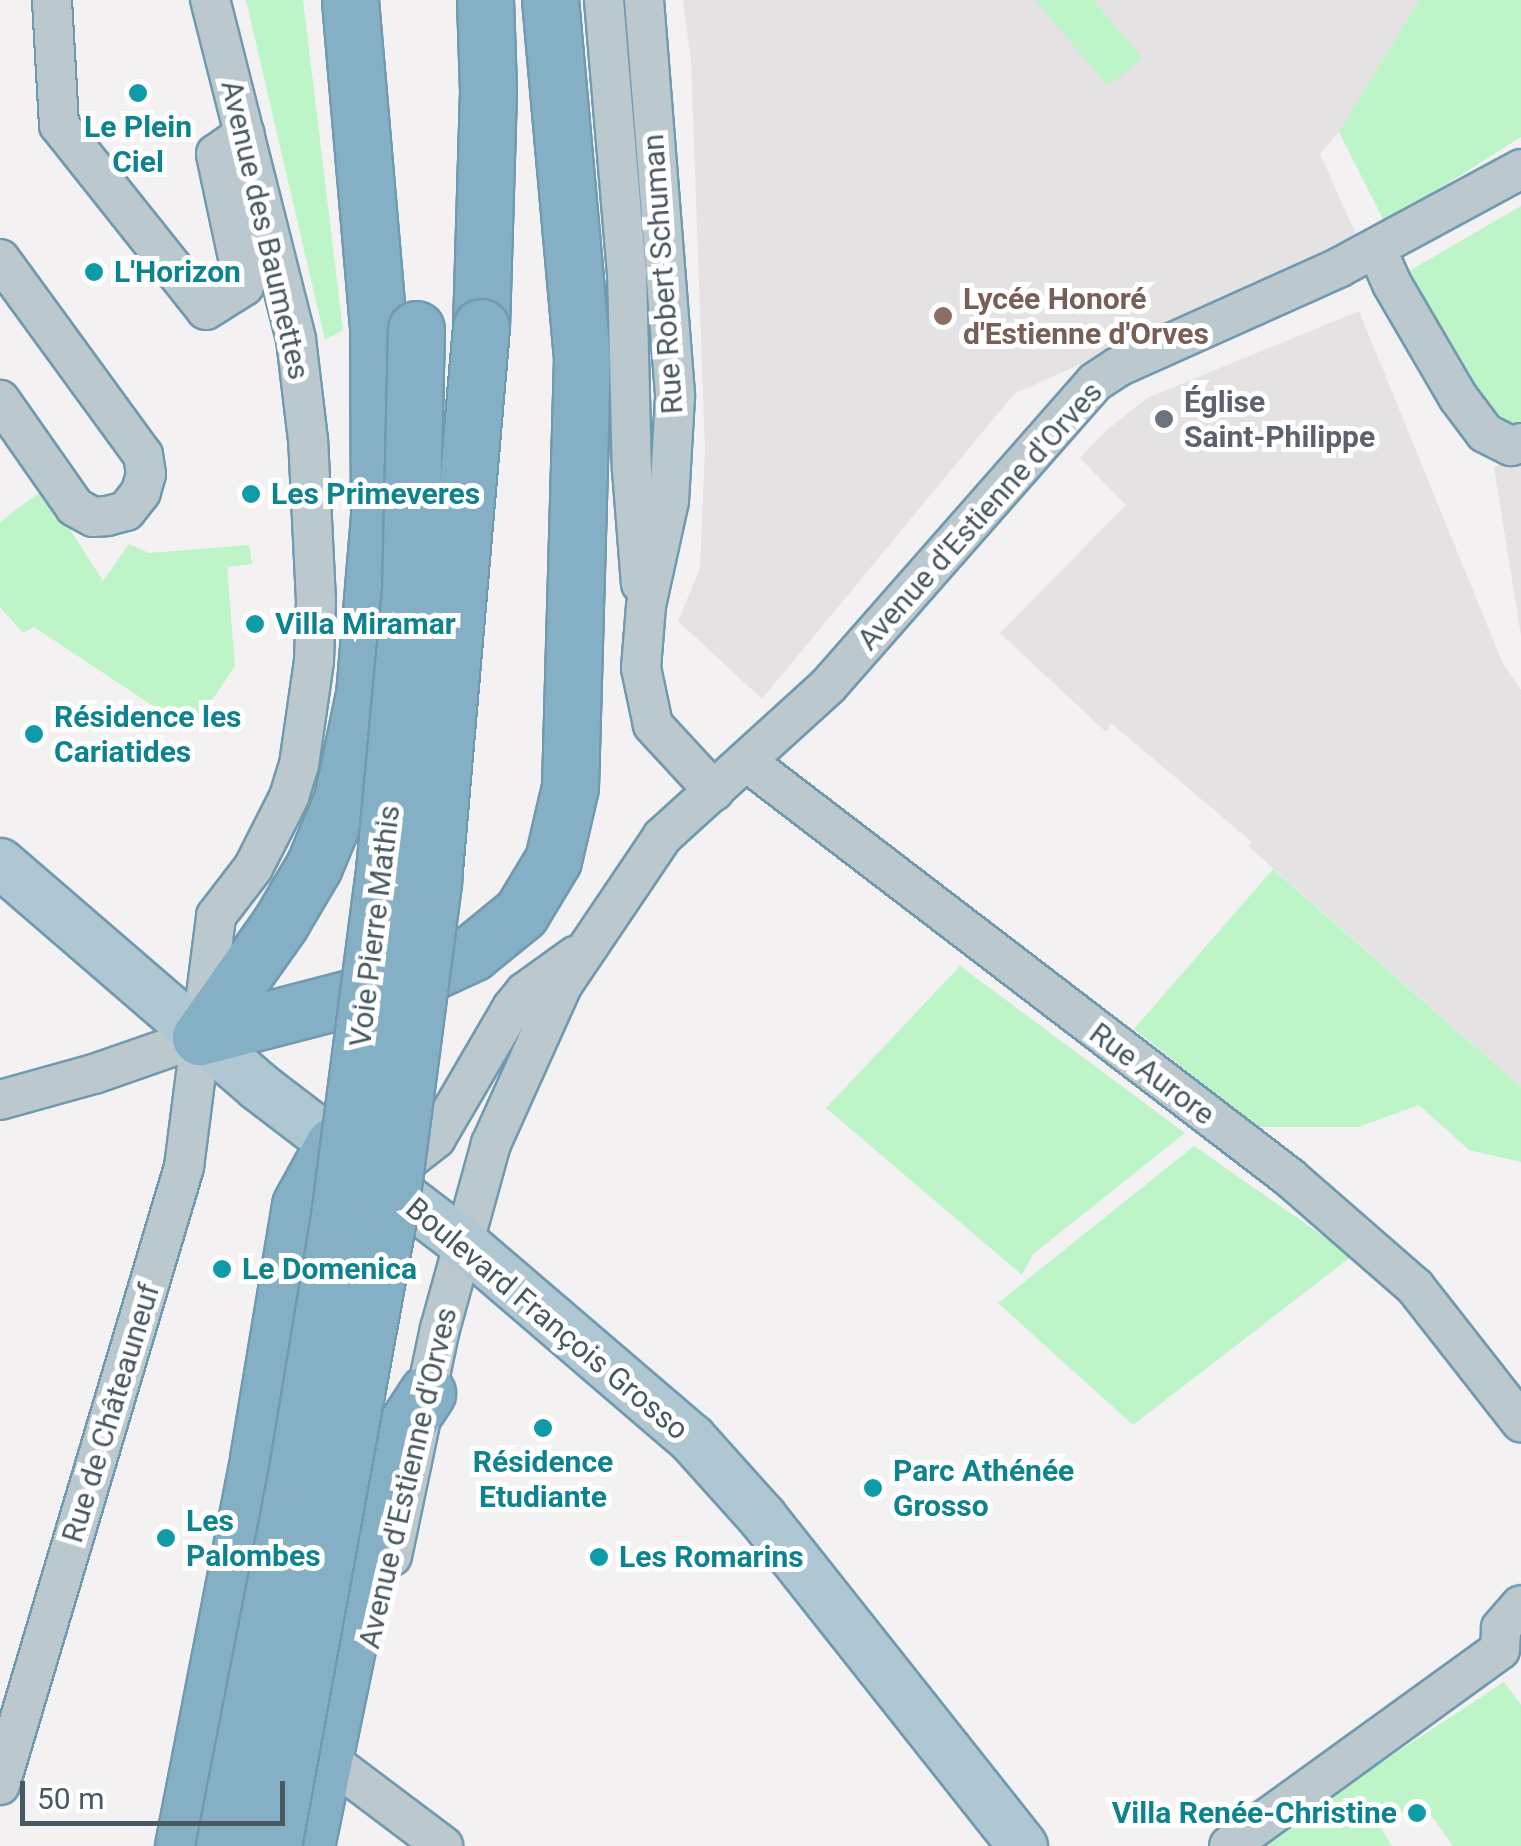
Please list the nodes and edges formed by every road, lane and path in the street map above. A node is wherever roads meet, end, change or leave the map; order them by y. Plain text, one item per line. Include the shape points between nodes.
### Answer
1 (52, 0) edge
2 (210, 0) edge
3 (350, 0) edge
4 (364, 0) edge
5 (485, 0) edge
6 (550, 0) edge
7 (604, 0) edge
8 (644, 0) edge
9 (245, 134) junction
10 (1521, 169) edge
11 (1376, 248) junction
12 (0, 258) edge
13 (0, 400) edge
14 (1521, 443) edge
15 (646, 606) junction
16 (747, 762) junction
17 (714, 791) junction
18 (0, 864) edge
19 (581, 952) junction
20 (407, 983) junction
21 (200, 1037) junction
22 (0, 1100) edge
23 (350, 1158) junction
24 (461, 1242) junction
25 (427, 1394) junction
26 (1521, 1422) edge
27 (1521, 1605) edge
28 (6, 1735) edge
29 (341, 1770) junction
30 (0, 1785) edge
31 (183, 1846) edge
32 (224, 1846) edge
33 (273, 1846) edge
34 (306, 1846) edge
35 (326, 1846) edge
36 (442, 1846) edge
37 (1023, 1846) edge
38 (1228, 1846) edge

1 - 9 street via 60,125 206,310 244,286 216,154
2 - 9 street, Avenue des Baumettes
3 - 21 highway via 378,327 378,516 364,695 342,799 314,866
4 - 32 highway, Voie Pierre Mathis, bridge via 402,162 416,329 410,592 382,889 340,1209
5 - 33 highway, Voie Pierre Mathis, bridge via 481,327 433,881 391,1202
6 - 20 highway via 582,358 570,787 553,860 521,913 472,952
7 - 15 street, Rue Robert Schuman via 627,272 636,563
8 - 15 street, Rue Robert Schuman via 675,397 668,501
9 - 21 street, Avenue des Baumettes via 296,339 308,440 314,662 289,797 253,868 216,916
10 - 11 street, Avenue d'Estienne d'Orves
11 - 14 street via 1467,409 1486,433 1511,446
11 - 16 street, Avenue d'Estienne d'Orves via 1095,382 828,686
12 - 13 street via 143,455 141,492 126,511 107,516 75,507
15 - 17 street, Rue Robert Schuman via 640,668 654,725
16 - 17 street, Avenue d'Estienne d'Orves
16 - 26 street, Rue Aurore via 1289,1178 1415,1287
17 - 19 street, Avenue d'Estienne d'Orves via 662,836
18 - 21 main road, Boulevard François Grosso
19 - 23 street, Avenue d'Estienne d'Orves via 512,1008 436,1138 408,1161
19 - 24 street, Avenue d'Estienne d'Orves via 490,1144
20 - 21 highway
20 - 23 highway via 369,1016 351,1044
21 - 22 street
21 - 23 main road, Boulevard François Grosso
21 - 28 street, Rue de Châteauneuf via 184,1167
23 - 24 main road, Boulevard François Grosso
23 - 31 highway via 300,1205
24 - 25 street, Avenue d'Estienne d'Orves
24 - 37 main road, Boulevard François Grosso via 692,1439
25 - 29 street, Avenue d'Estienne d'Orves
25 - 34 highway via 387,1454
27 - 38 street via 1501,1628 1500,1650
28 - 30 street, Rue de Châteauneuf
29 - 35 street, Avenue d'Estienne d'Orves
29 - 36 street

